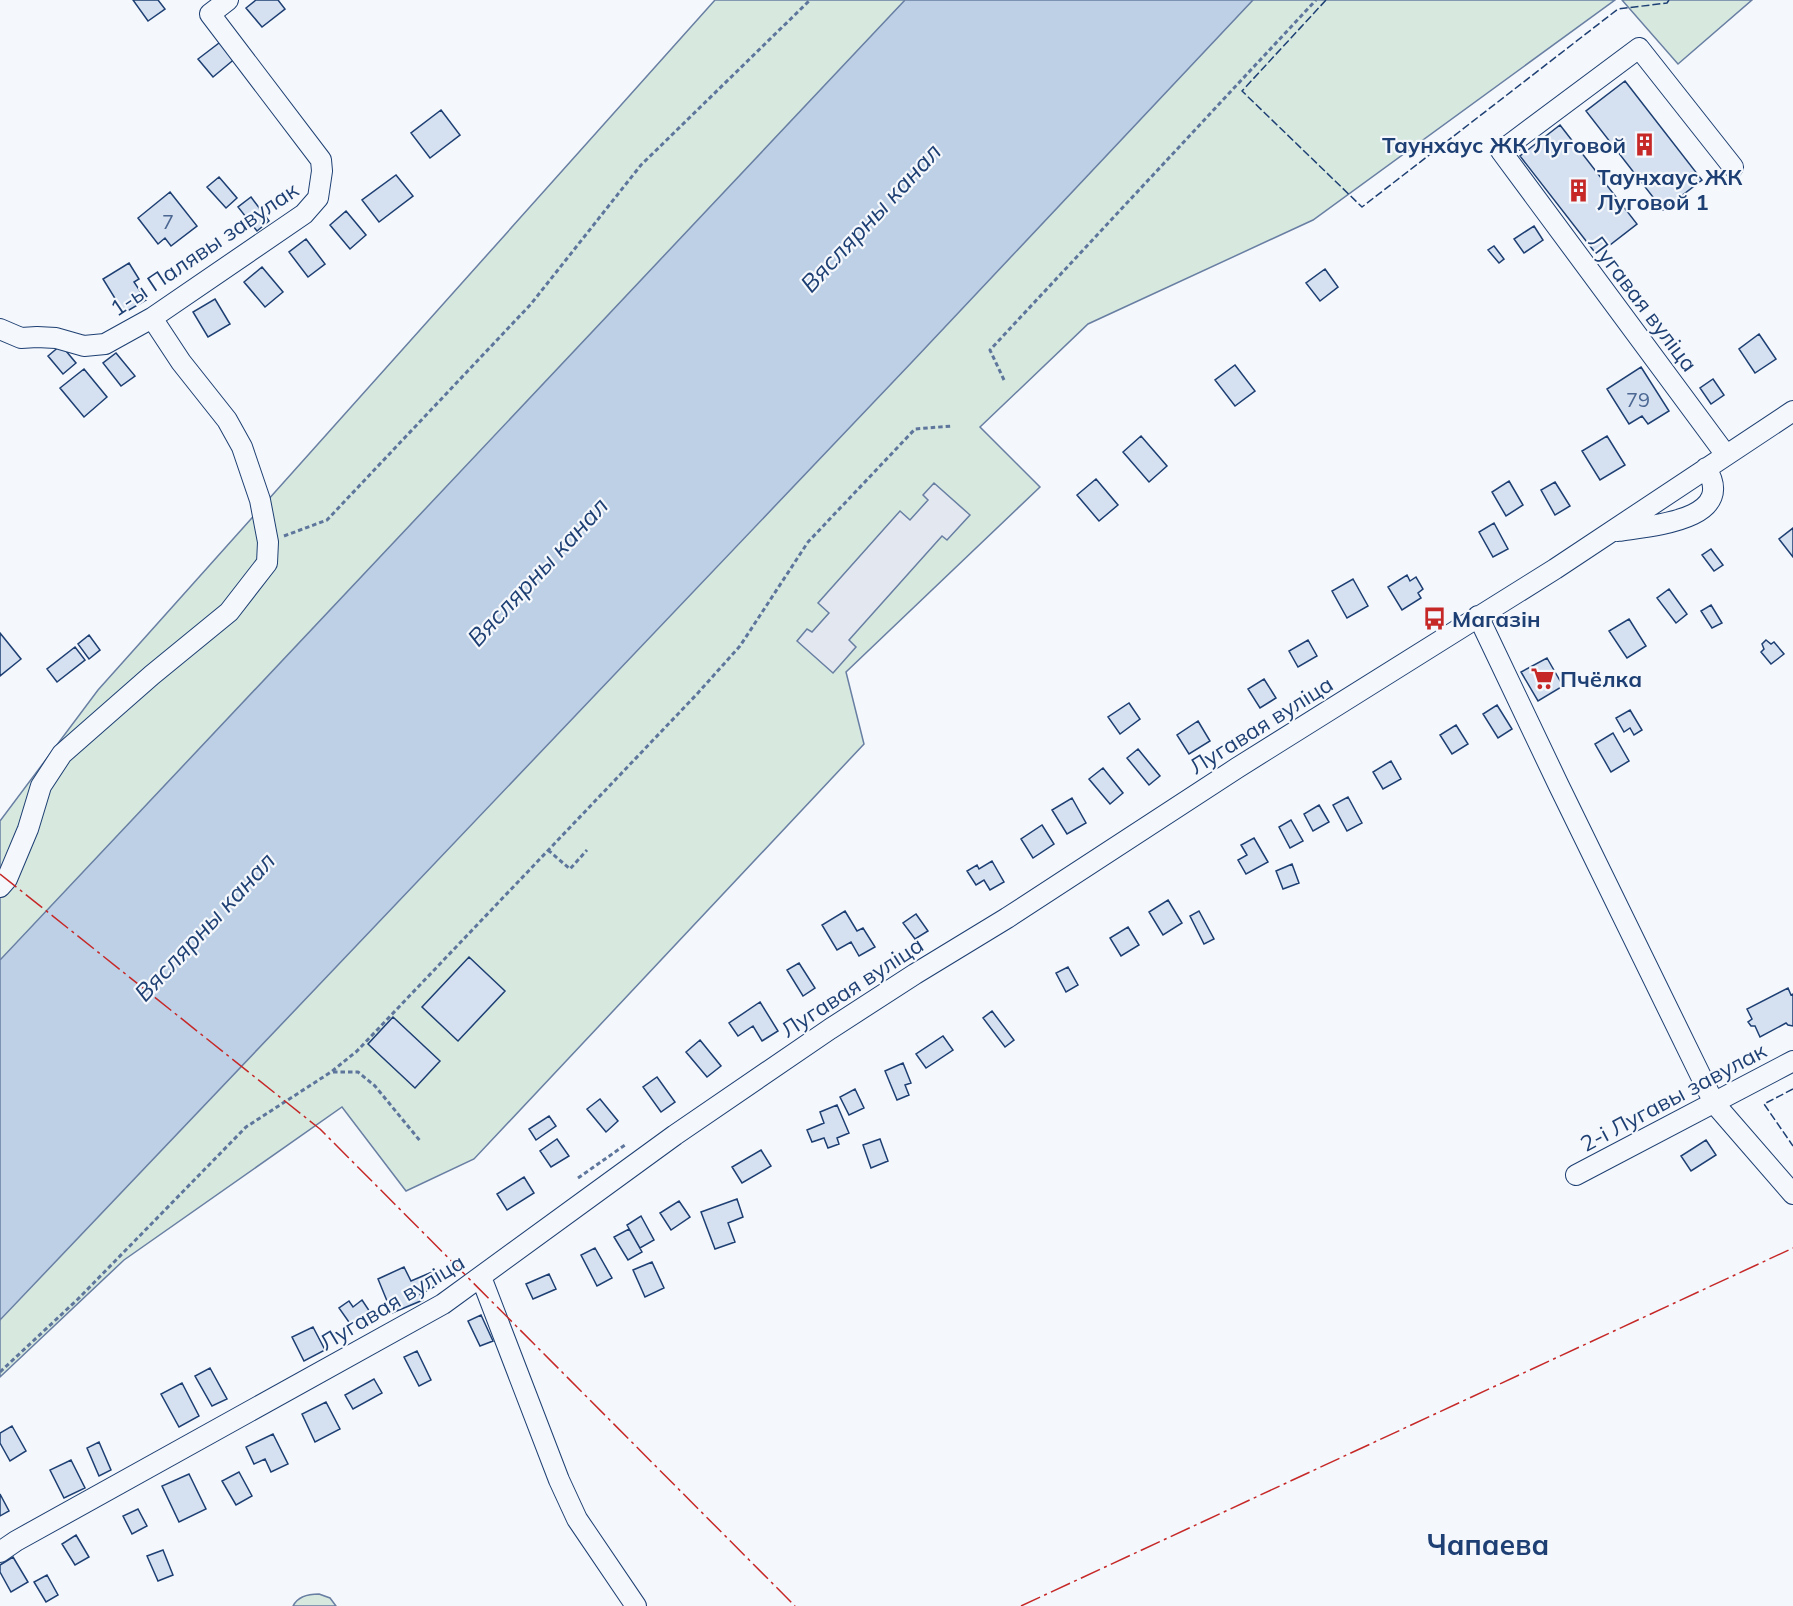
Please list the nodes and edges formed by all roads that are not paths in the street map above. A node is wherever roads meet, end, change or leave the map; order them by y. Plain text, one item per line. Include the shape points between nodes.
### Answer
1 (228, 0) edge
2 (1733, 167) dead end
3 (152, 318) junction
4 (0, 328) edge
5 (1793, 411) edge
6 (1726, 455) junction
7 (1706, 468) junction
8 (1609, 533) junction
9 (1478, 616) junction
10 (0, 886) edge
11 (1793, 1061) edge
12 (1714, 1103) junction
13 (1576, 1175) dead end
14 (1793, 1194) edge
15 (481, 1277) junction
16 (0, 1552) edge
17 (636, 1606) edge

1 - 3 street, 1-ы Палявы завулак via 210,14 321,160 318,198 304,214
2 - 6 street, Лугавая вуліца via 1639,48 1501,151
3 - 4 street, 1-ы Палявы завулак via 105,344 84,346 56,338 21,338
3 - 10 street via 227,420 242,447 260,500 268,542 267,562 229,612 62,754 41,786 24,839 7,879
5 - 6 street, Лугавая вуліца
6 - 7 street, Лугавая вуліца
7 - 8 street, Лугавая вуліца
7 - 8 street via 1712,477 1712,494 1700,512 1684,519
8 - 9 street, Лугавая вуліца
9 - 12 street
9 - 15 street, Лугавая вуліца via 830,1029 675,1135
11 - 12 street, 2-і Лугавы завулак
12 - 13 street, 2-і Лугавы завулак
12 - 14 street
15 - 16 street, Лугавая вуліца via 443,1304
15 - 17 street via 577,1519

